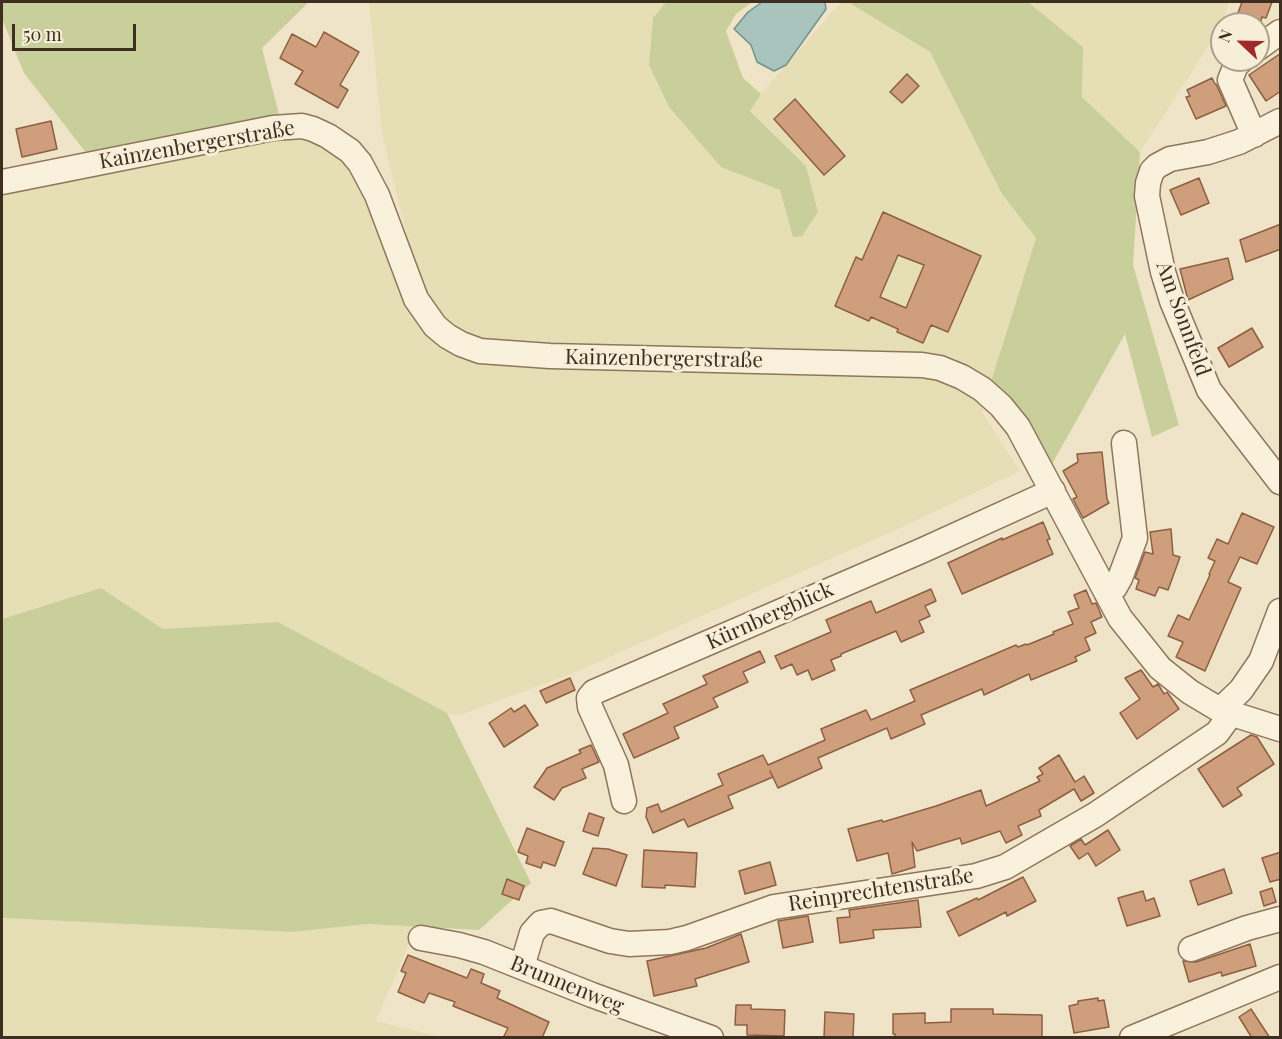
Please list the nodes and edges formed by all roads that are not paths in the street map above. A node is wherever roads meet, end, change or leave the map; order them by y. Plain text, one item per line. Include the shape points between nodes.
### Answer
1 (1233, 72) edge
2 (1281, 121) edge
3 (1254, 135) junction
4 (2, 182) edge
5 (1124, 442) dead end
6 (1281, 482) edge
7 (1053, 491) junction
8 (1107, 594) junction
9 (1281, 611) edge
10 (1226, 712) junction
11 (1281, 729) edge
12 (624, 801) dead end
13 (1281, 919) edge
14 (421, 938) dead end
15 (1191, 949) dead end
16 (522, 967) junction
17 (1281, 977) edge
18 (1169, 1031) edge
19 (711, 1038) edge
20 (1132, 1038) edge

1 - 3 street via 1230,80
2 - 3 street, Am Sonnfeld
3 - 6 street, Am Sonnfeld via 1157,166 1148,183 1148,196 1163,272 1209,390
4 - 7 street, Kainzenbergerstraße via 273,128 313,129 337,141 360,163 377,195 416,300 435,326 461,344 480,351 520,354 896,363 940,368 982,389 1001,406 1018,427
5 - 8 street via 1135,538 1120,578
7 - 8 street, Kainzenbergerstraße
7 - 12 street, Kürnbergblick via 594,692 589,698 590,708 616,765
8 - 10 street, Kainzenbergerstraße via 1120,618 1160,668 1190,692
9 - 10 street, Reinprechtenstraße via 1261,661
10 - 11 street, Kainzenbergerstraße
10 - 16 street, Reinprechtenstraße via 1217,733 1095,815 1005,867 976,876 774,907 669,942 610,941 551,921 532,933
13 - 15 street
14 - 16 street, Brunnenweg via 467,947
16 - 19 street, Brunnenweg
17 - 18 street
18 - 20 street

